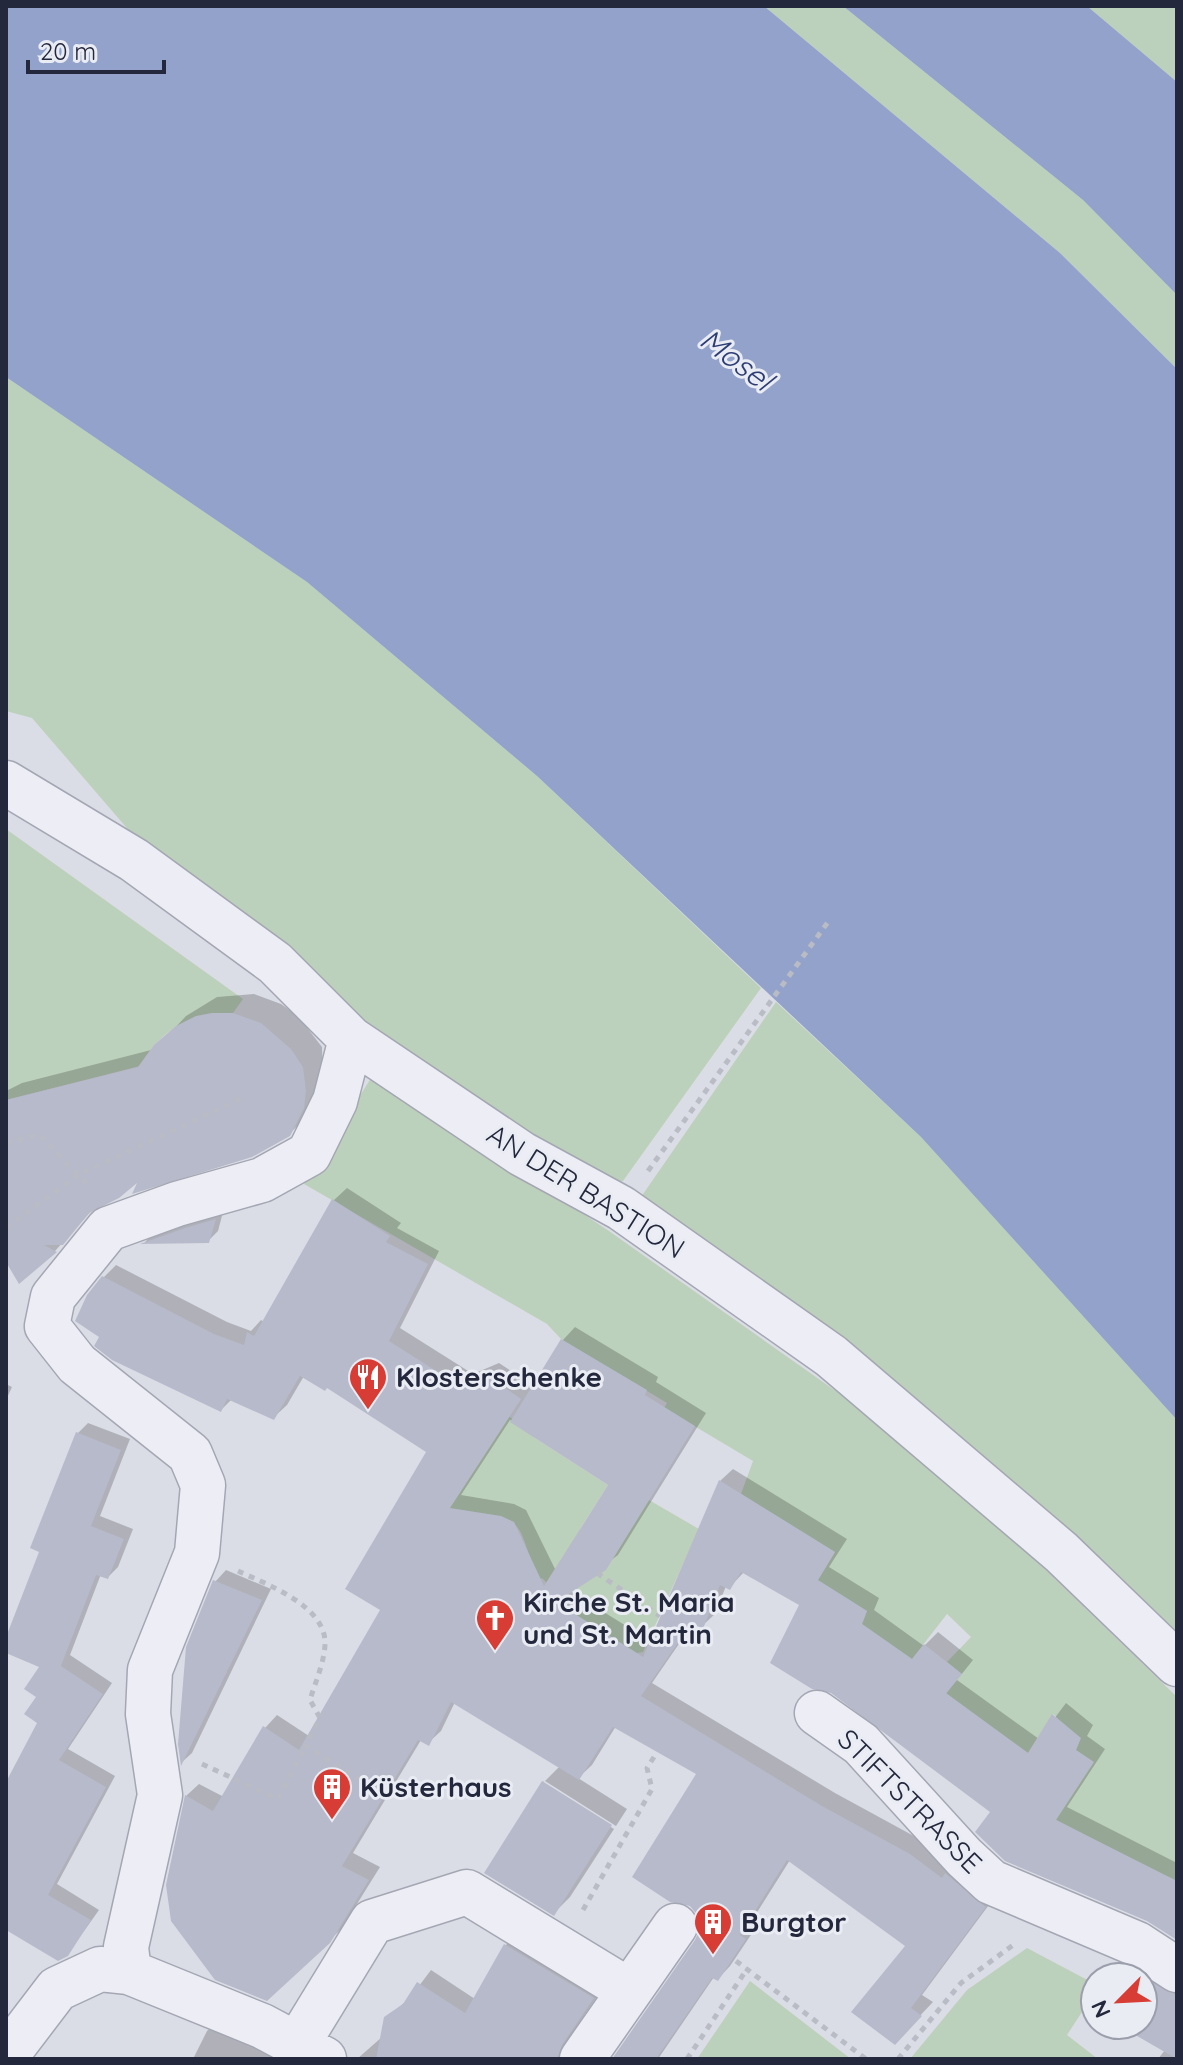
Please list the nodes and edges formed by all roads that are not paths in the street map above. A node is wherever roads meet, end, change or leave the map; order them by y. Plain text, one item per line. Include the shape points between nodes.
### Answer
1 (6, 783) edge
2 (351, 1039) junction
3 (1177, 1664) edge
4 (817, 1713) dead end
5 (675, 1926) dead end
6 (1177, 1970) edge
7 (129, 1972) junction
8 (628, 1990) junction
9 (311, 2051) edge
10 (6, 2056) edge
11 (582, 2059) edge

1 - 2 street, AN DER BASTION via 134,860 275,963
2 - 3 street, AN DER BASTION via 522,1154 621,1208 831,1356 1061,1552
2 - 7 street via 335,1101 309,1154 262,1180 108,1229 53,1297 47,1326 77,1364 190,1454 203,1485 197,1553 150,1670 148,1714 160,1795 126,1947
4 - 6 street, STIFTSTRASSE via 861,1744 991,1882 1137,1944
5 - 8 street
7 - 9 street
7 - 10 street via 100,1969 57,1989
8 - 9 street via 467,1892 372,1922
8 - 11 street

